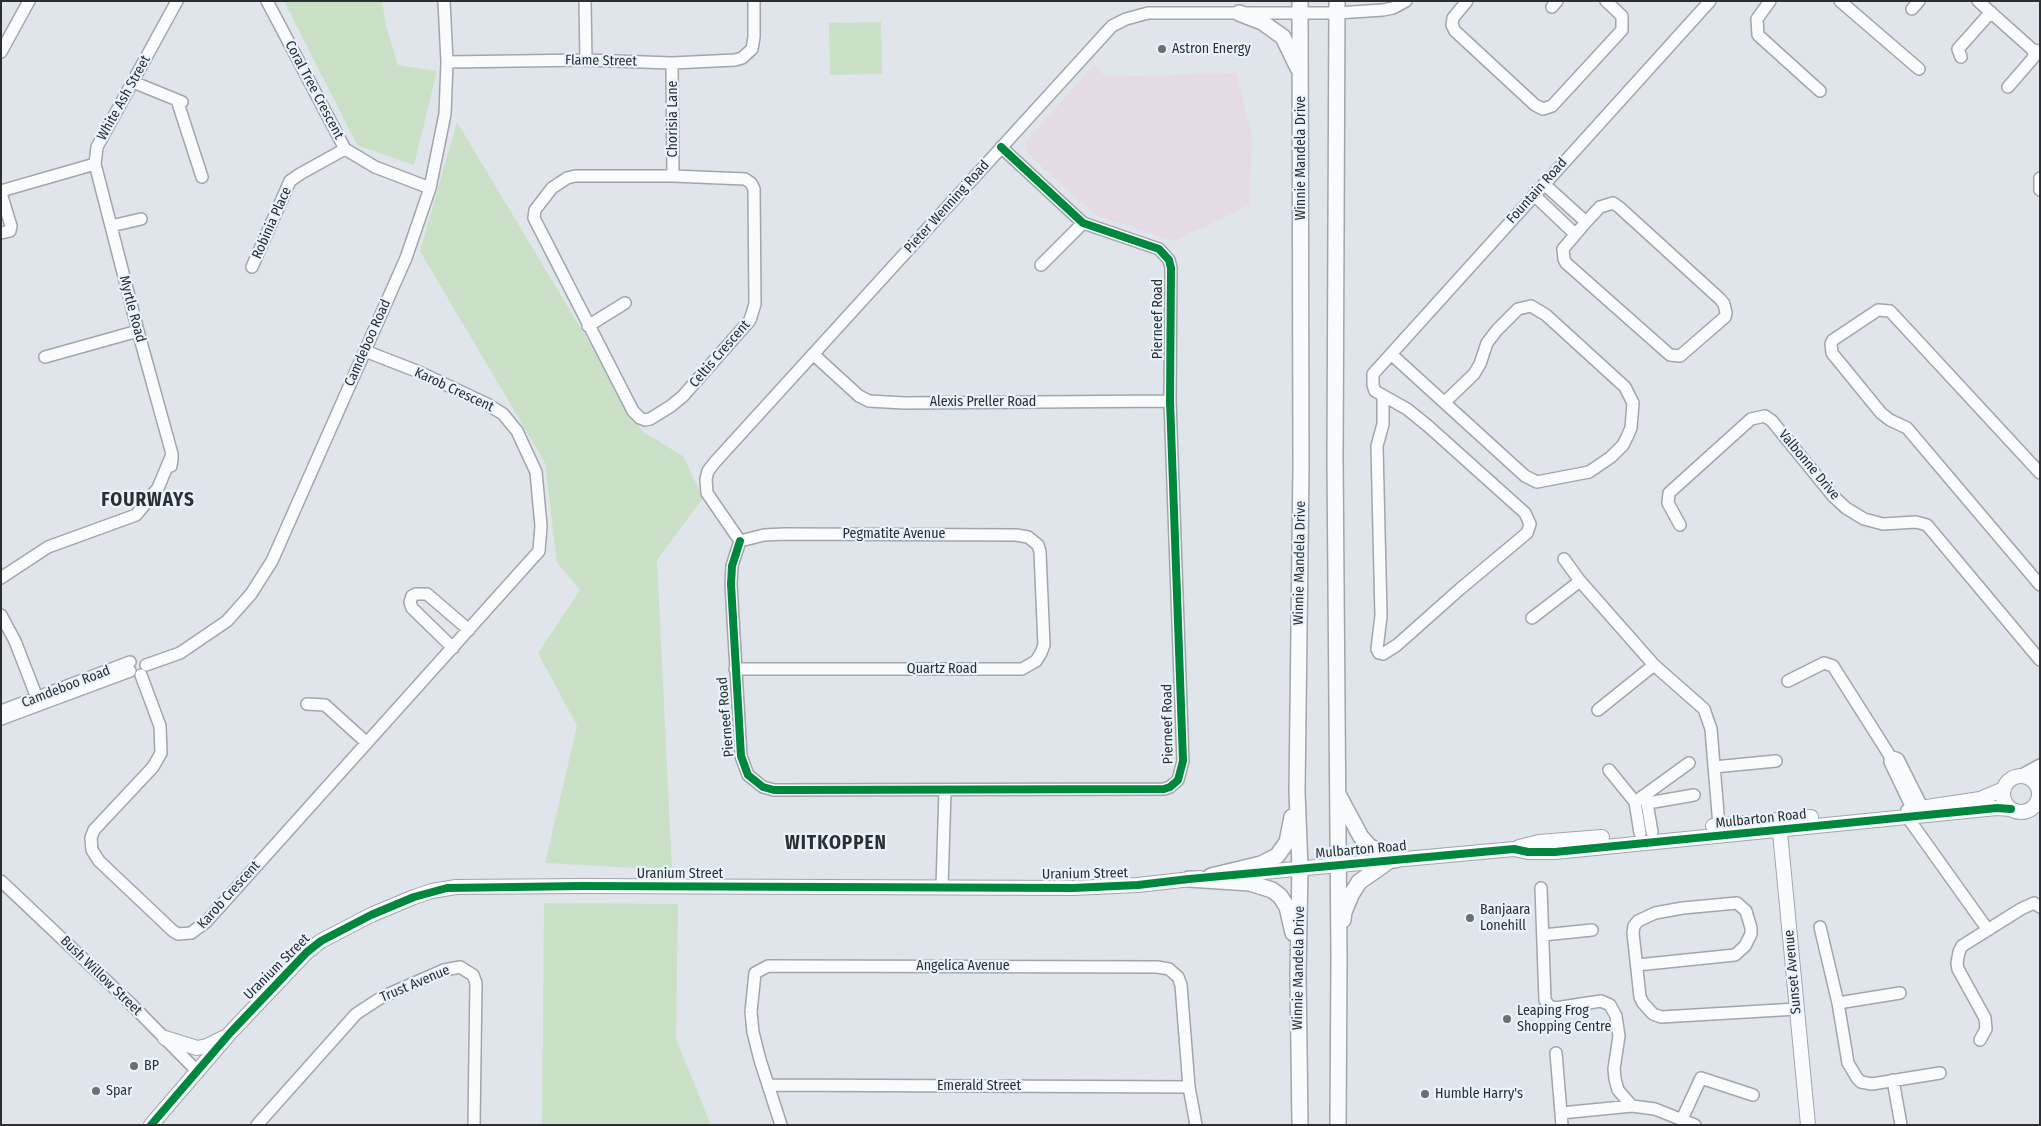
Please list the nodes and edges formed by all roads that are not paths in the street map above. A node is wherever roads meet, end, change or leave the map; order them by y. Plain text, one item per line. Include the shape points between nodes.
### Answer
1 (29, 1) edge
2 (176, 1) edge
3 (267, 1) edge
4 (444, 1) edge
5 (585, 1) edge
6 (754, 1) edge
7 (1406, 1) edge
8 (1467, 1) edge
9 (1606, 1) edge
10 (1710, 1) edge
11 (1770, 1) edge
12 (1840, 1) edge
13 (1978, 1) edge
14 (1337, 7) edge
15 (1300, 8) edge
16 (1991, 12) junction
17 (1239, 14) junction
18 (2037, 50) edge
19 (1, 52) edge
20 (1961, 57) dead end
21 (586, 60) junction
22 (447, 62) junction
23 (672, 63) junction
24 (1919, 69) dead end
25 (1300, 74) junction
26 (133, 82) junction
27 (2008, 87) dead end
28 (1820, 91) dead end
29 (1001, 147) junction
30 (346, 149) junction
31 (95, 164) junction
32 (673, 176) junction
33 (202, 177) dead end
34 (2040, 178) edge
35 (1544, 184) junction
36 (430, 188) junction
37 (2040, 190) edge
38 (1, 192) edge
39 (1534, 195) junction
40 (141, 219) dead end
41 (1586, 222) junction
42 (1083, 224) junction
43 (111, 226) junction
44 (1, 233) edge
45 (1575, 234) junction
46 (1041, 265) dead end
47 (252, 268) dead end
48 (625, 303) dead end
49 (588, 326) junction
50 (138, 331) junction
51 (365, 351) junction
52 (813, 354) junction
53 (1391, 354) junction
54 (45, 357) dead end
55 (1383, 396) junction
56 (1170, 401) junction
57 (1445, 402) junction
58 (2040, 473) edge
59 (1680, 525) dead end
60 (740, 541) junction
61 (1040, 552) joint
62 (1564, 559) dead end
63 (1, 578) edge
64 (1580, 581) junction
65 (2040, 585) edge
66 (1, 615) edge
67 (1532, 618) dead end
68 (469, 630) junction
69 (453, 648) junction
70 (2040, 660) edge
71 (1654, 665) junction
72 (138, 666) junction
73 (735, 669) junction
74 (1788, 681) dead end
75 (38, 701) junction
76 (307, 704) dead end
77 (1598, 710) dead end
78 (1, 711) edge
79 (1, 719) edge
80 (367, 743) junction
81 (1776, 761) dead end
82 (1689, 763) dead end
83 (2040, 765) edge
84 (1714, 767) junction
85 (1609, 770) dead end
86 (2020, 776) junction
87 (2039, 787) edge
88 (2004, 789) junction
89 (1336, 790) junction
90 (945, 791) junction
91 (1297, 792) junction
92 (1694, 795) dead end
93 (1647, 798) junction
94 (1635, 802) junction
95 (2011, 809) junction
96 (2035, 810) edge
97 (1912, 811) junction
98 (1779, 825) junction
99 (1719, 826) junction
100 (1646, 833) junction
101 (1514, 849) junction
102 (1392, 860) junction
103 (1337, 865) junction
104 (1300, 868) junction
105 (1207, 877) junction
106 (1189, 879) junction
107 (1, 881) edge
108 (942, 887) junction
109 (1540, 888) dead end
110 (2040, 907) edge
111 (1820, 927) dead end
112 (1592, 930) dead end
113 (1988, 930) junction
114 (1543, 935) junction
115 (1339, 958) junction
116 (1637, 965) junction
117 (1298, 974) junction
118 (1900, 992) dead end
119 (1838, 1003) junction
120 (1797, 1009) junction
121 (230, 1033) junction
122 (165, 1038) junction
123 (1980, 1040) dead end
124 (1556, 1053) dead end
125 (198, 1072) junction
126 (1940, 1073) dead end
127 (1893, 1080) junction
128 (769, 1085) junction
129 (1189, 1087) junction
130 (1618, 1090) junction
131 (1753, 1095) dead end
132 (1632, 1106) junction
133 (1611, 1108) junction
134 (1561, 1113) junction
135 (1682, 1119) junction
136 (259, 1124) edge
137 (151, 1125) edge
138 (474, 1125) edge
139 (781, 1125) edge
140 (1196, 1125) edge
141 (1300, 1125) edge
142 (1338, 1125) edge
143 (1562, 1125) edge
144 (1695, 1125) edge
145 (1808, 1125) edge
146 (1901, 1125) edge

1 - 19 street
2 - 26 street, White Ash Street
3 - 30 street, Coral Tree Crescent
4 - 22 street, Camdeboo Road
5 - 21 street
6 - 23 street, Flame Street via 752,50 742,58
7 - 14 street, Pieter Wenning Road via 1383,10
8 - 9 street via 1453,18 1455,31 1535,106 1543,109 1552,106 1622,30 1622,16
10 - 35 street, Fountain Road
11 - 28 street via 1757,19 1758,35
12 - 24 street
13 - 16 street
14 - 15 street, Pieter Wenning Road
14 - 89 main road
15 - 17 street, Pieter Wenning Road
15 - 25 main road, Winnie Mandela Drive
16 - 18 street
16 - 20 street via 1958,49
17 - 25 main road via 1262,22 1283,38
17 - 29 street, Pieter Wenning Road via 1148,13 1118,22 1106,31
18 - 27 street
21 - 22 street, Flame Street
21 - 23 street, Flame Street
22 - 36 street, Camdeboo Road via 445,114
23 - 32 street, Chorisia Lane
25 - 91 main road, Winnie Mandela Drive via 1302,468
26 - 31 street, White Ash Street via 97,147
26 - 33 street via 180,101
29 - 42 street, Pierneef Road
29 - 52 street, Pieter Wenning Road
30 - 36 street, Coral Tree Crescent via 375,167
30 - 47 street, Robinia Place via 290,181
31 - 38 street
31 - 43 street, Myrtle Road
32 - 49 street, Celtis Crescent via 567,178 552,188 535,210 534,218
32 - 49 street, Celtis Crescent via 745,179 751,183 755,196 755,304 750,320 672,406 645,420 633,411
34 - 37 street
35 - 39 street, Fountain Road
35 - 41 street
36 - 51 street, Camdeboo Road via 406,258
38 - 44 street via 11,229
39 - 45 street
39 - 53 street, Fountain Road
40 - 43 street
41 - 45 street
41 - 45 street via 1604,204 1619,207 1720,299 1725,317 1683,354 1670,355 1566,264 1563,249
42 - 46 street
42 - 56 street, Pierneef Road via 1159,249 1169,260
43 - 50 street, Myrtle Road
48 - 49 street
50 - 54 street
50 - 63 street, Myrtle Road via 172,454 158,488 136,514 48,547
51 - 68 street, Karob Crescent via 419,372 503,414 517,431 536,472 540,503 539,551
51 - 72 street, Camdeboo Road via 272,561 251,594 227,621 204,638 175,647
52 - 56 street, Alexis Preller Road via 859,396 869,401
52 - 60 street, Pieter Wenning Road via 708,471 707,493
53 - 55 street, Fountain Road via 1373,374 1375,391
53 - 57 street
55 - 55 street via 1408,409 1428,426 1526,513 1530,524 1527,533 1383,654 1376,649 1381,616 1377,446 1383,424
56 - 90 street, Pierneef Road via 1183,761 1178,780 1164,789
57 - 57 street via 1525,476 1537,482 1589,472 1611,457 1623,445 1631,428 1633,403 1625,387 1532,306 1518,309 1497,330 1487,343 1474,374
58 - 65 street via 1890,311 1878,310 1833,340 1832,353 1882,413 1907,428
59 - 70 street, Valbonne Drive via 1668,503 1669,492 1751,419 1765,416 1846,508 1864,519 1883,524 1916,522 1927,525
60 - 61 street, Pegmatite Avenue via 785,534 1016,535 1032,538
60 - 73 street, Pierneef Road via 731,573
61 - 73 street, Quartz Road via 1044,645 1036,661 1028,667
62 - 64 street
64 - 67 street
64 - 71 street
66 - 75 street via 15,641
68 - 69 street, Karob Crescent
68 - 69 street via 427,594 412,596 412,608
69 - 80 street, Karob Crescent
71 - 77 street
71 - 84 street via 1704,709 1711,729
72 - 75 street, Camdeboo Road
72 - 80 street, Karob Crescent via 160,726 161,753 153,767 94,830 92,850 99,861 178,934 192,933 206,922
73 - 90 street, Pierneef Road via 741,756 748,775 763,787 780,790
74 - 97 street via 1824,663 1833,666 1890,756
75 - 78 street, Camdeboo Road
75 - 79 street, Camdeboo Road
76 - 80 street via 325,705
81 - 84 street
82 - 93 street
83 - 86 street, Mulbarton Road
84 - 99 street
85 - 94 street
86 - 87 street, Mulbarton Road via 2027,777
86 - 88 street, Mulbarton Road via 2013,778
87 - 96 street, Mulbarton Road
88 - 95 street via 2006,804
88 - 97 street, Mulbarton Road via 1980,799
89 - 102 main road via 1361,837
89 - 103 main road
90 - 108 street
91 - 104 main road, Winnie Mandela Drive
91 - 105 main road via 1287,842 1277,856 1262,864
92 - 93 street
93 - 94 street
93 - 100 street
94 - 100 street
95 - 96 street, Mulbarton Road
95 - 97 street, Mulbarton Road
97 - 98 street, Mulbarton Road
97 - 113 street
98 - 99 street, Mulbarton Road
98 - 101 street, Mulbarton Road via 1555,852
98 - 120 street, Sunset Avenue
99 - 100 street, Mulbarton Road
100 - 101 street, Mulbarton Road via 1527,844
101 - 102 street, Mulbarton Road
102 - 103 street, Mulbarton Road
102 - 115 main road via 1365,877 1351,895 1344,912
103 - 104 street, Mulbarton Road
103 - 115 main road
104 - 105 street, Uranium Street
104 - 117 main road, Winnie Mandela Drive
105 - 106 street, Uranium Street
106 - 108 street, Uranium Street via 1073,888
106 - 117 main road via 1250,884 1280,896 1292,926
107 - 122 street, Bush Willow Street
108 - 121 street, Uranium Street via 447,888 414,897 371,915 322,941 297,961
109 - 114 street
110 - 113 street via 2034,903 2027,906
111 - 119 street
112 - 114 street
113 - 123 street via 1962,946 1957,963 1985,1018 1986,1029
114 - 130 street via 1549,1006 1555,1008 1601,1001 1612,1007 1619,1036 1614,1069
115 - 142 main road
116 - 116 street via 1633,930 1642,918 1683,908 1732,903 1746,911 1751,934 1746,946 1735,955
116 - 120 street via 1640,997 1653,1014 1661,1017
117 - 141 main road, Winnie Mandela Drive
118 - 119 street
119 - 127 street via 1848,1063 1853,1074 1861,1082 1872,1084
120 - 145 street, Sunset Avenue
121 - 122 street via 197,1048
121 - 125 street, Uranium Street
122 - 125 street, Bush Willow Street
124 - 134 street
125 - 137 street, Uranium Street
126 - 127 street
127 - 146 street
128 - 129 street, Emerald Street
128 - 129 street, Angelica Avenue via 753,1032 751,1012 755,973 768,966 1157,966 1173,972 1180,985
128 - 139 street, Angelica Avenue
129 - 140 street, Angelica Avenue
130 - 132 street
130 - 133 street
131 - 135 street via 1704,1078 1699,1080
132 - 133 street
132 - 135 street via 1655,1109
133 - 134 street
134 - 143 street
135 - 144 street
136 - 138 street, Trust Avenue via 356,1014 382,997 444,970 460,967 473,975 476,983

